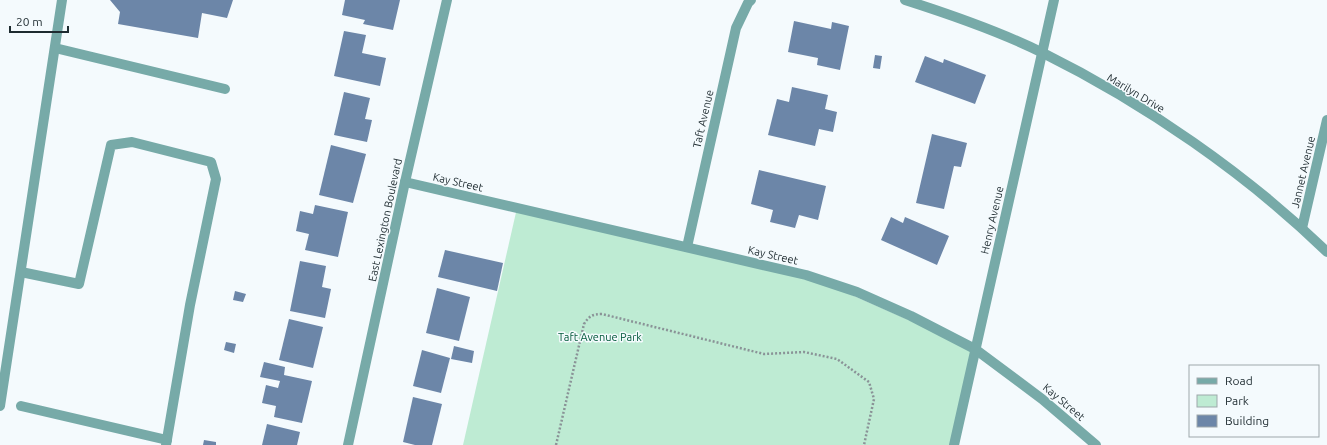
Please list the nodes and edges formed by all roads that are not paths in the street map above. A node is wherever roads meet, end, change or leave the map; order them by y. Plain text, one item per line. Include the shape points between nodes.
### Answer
1 (62, 0) edge
2 (447, 0) edge
3 (751, 0) edge
4 (905, 0) edge
5 (1054, 0) edge
6 (56, 48) junction
7 (1043, 53) junction
8 (225, 89) dead end
9 (1327, 120) edge
10 (405, 182) junction
11 (1302, 228) junction
12 (687, 247) junction
13 (1327, 252) edge
14 (21, 272) junction
15 (975, 349) junction
16 (0, 406) edge
17 (21, 406) dead end
18 (167, 442) edge
19 (348, 445) edge
20 (954, 445) edge
21 (1096, 445) edge

1 - 6 street
2 - 10 street, East Lexington Boulevard
3 - 12 street, Taft Avenue via 736,28
4 - 7 street, Marilyn Drive via 968,20
5 - 7 street, Henry Avenue
6 - 8 street
6 - 14 street
7 - 11 street, Marilyn Drive via 1124,98 1212,155
7 - 15 street, Henry Avenue
9 - 11 street, Jannet Avenue
10 - 12 street, Kay Street
10 - 19 street, East Lexington Boulevard
11 - 13 street, Marilyn Drive
12 - 15 street, Kay Street via 806,275 857,292 912,316
14 - 16 street
14 - 18 street via 79,284 111,145 132,142 211,162 216,179 190,305
15 - 20 street, Henry Avenue
15 - 21 street, Kay Street via 1042,399
17 - 18 street

